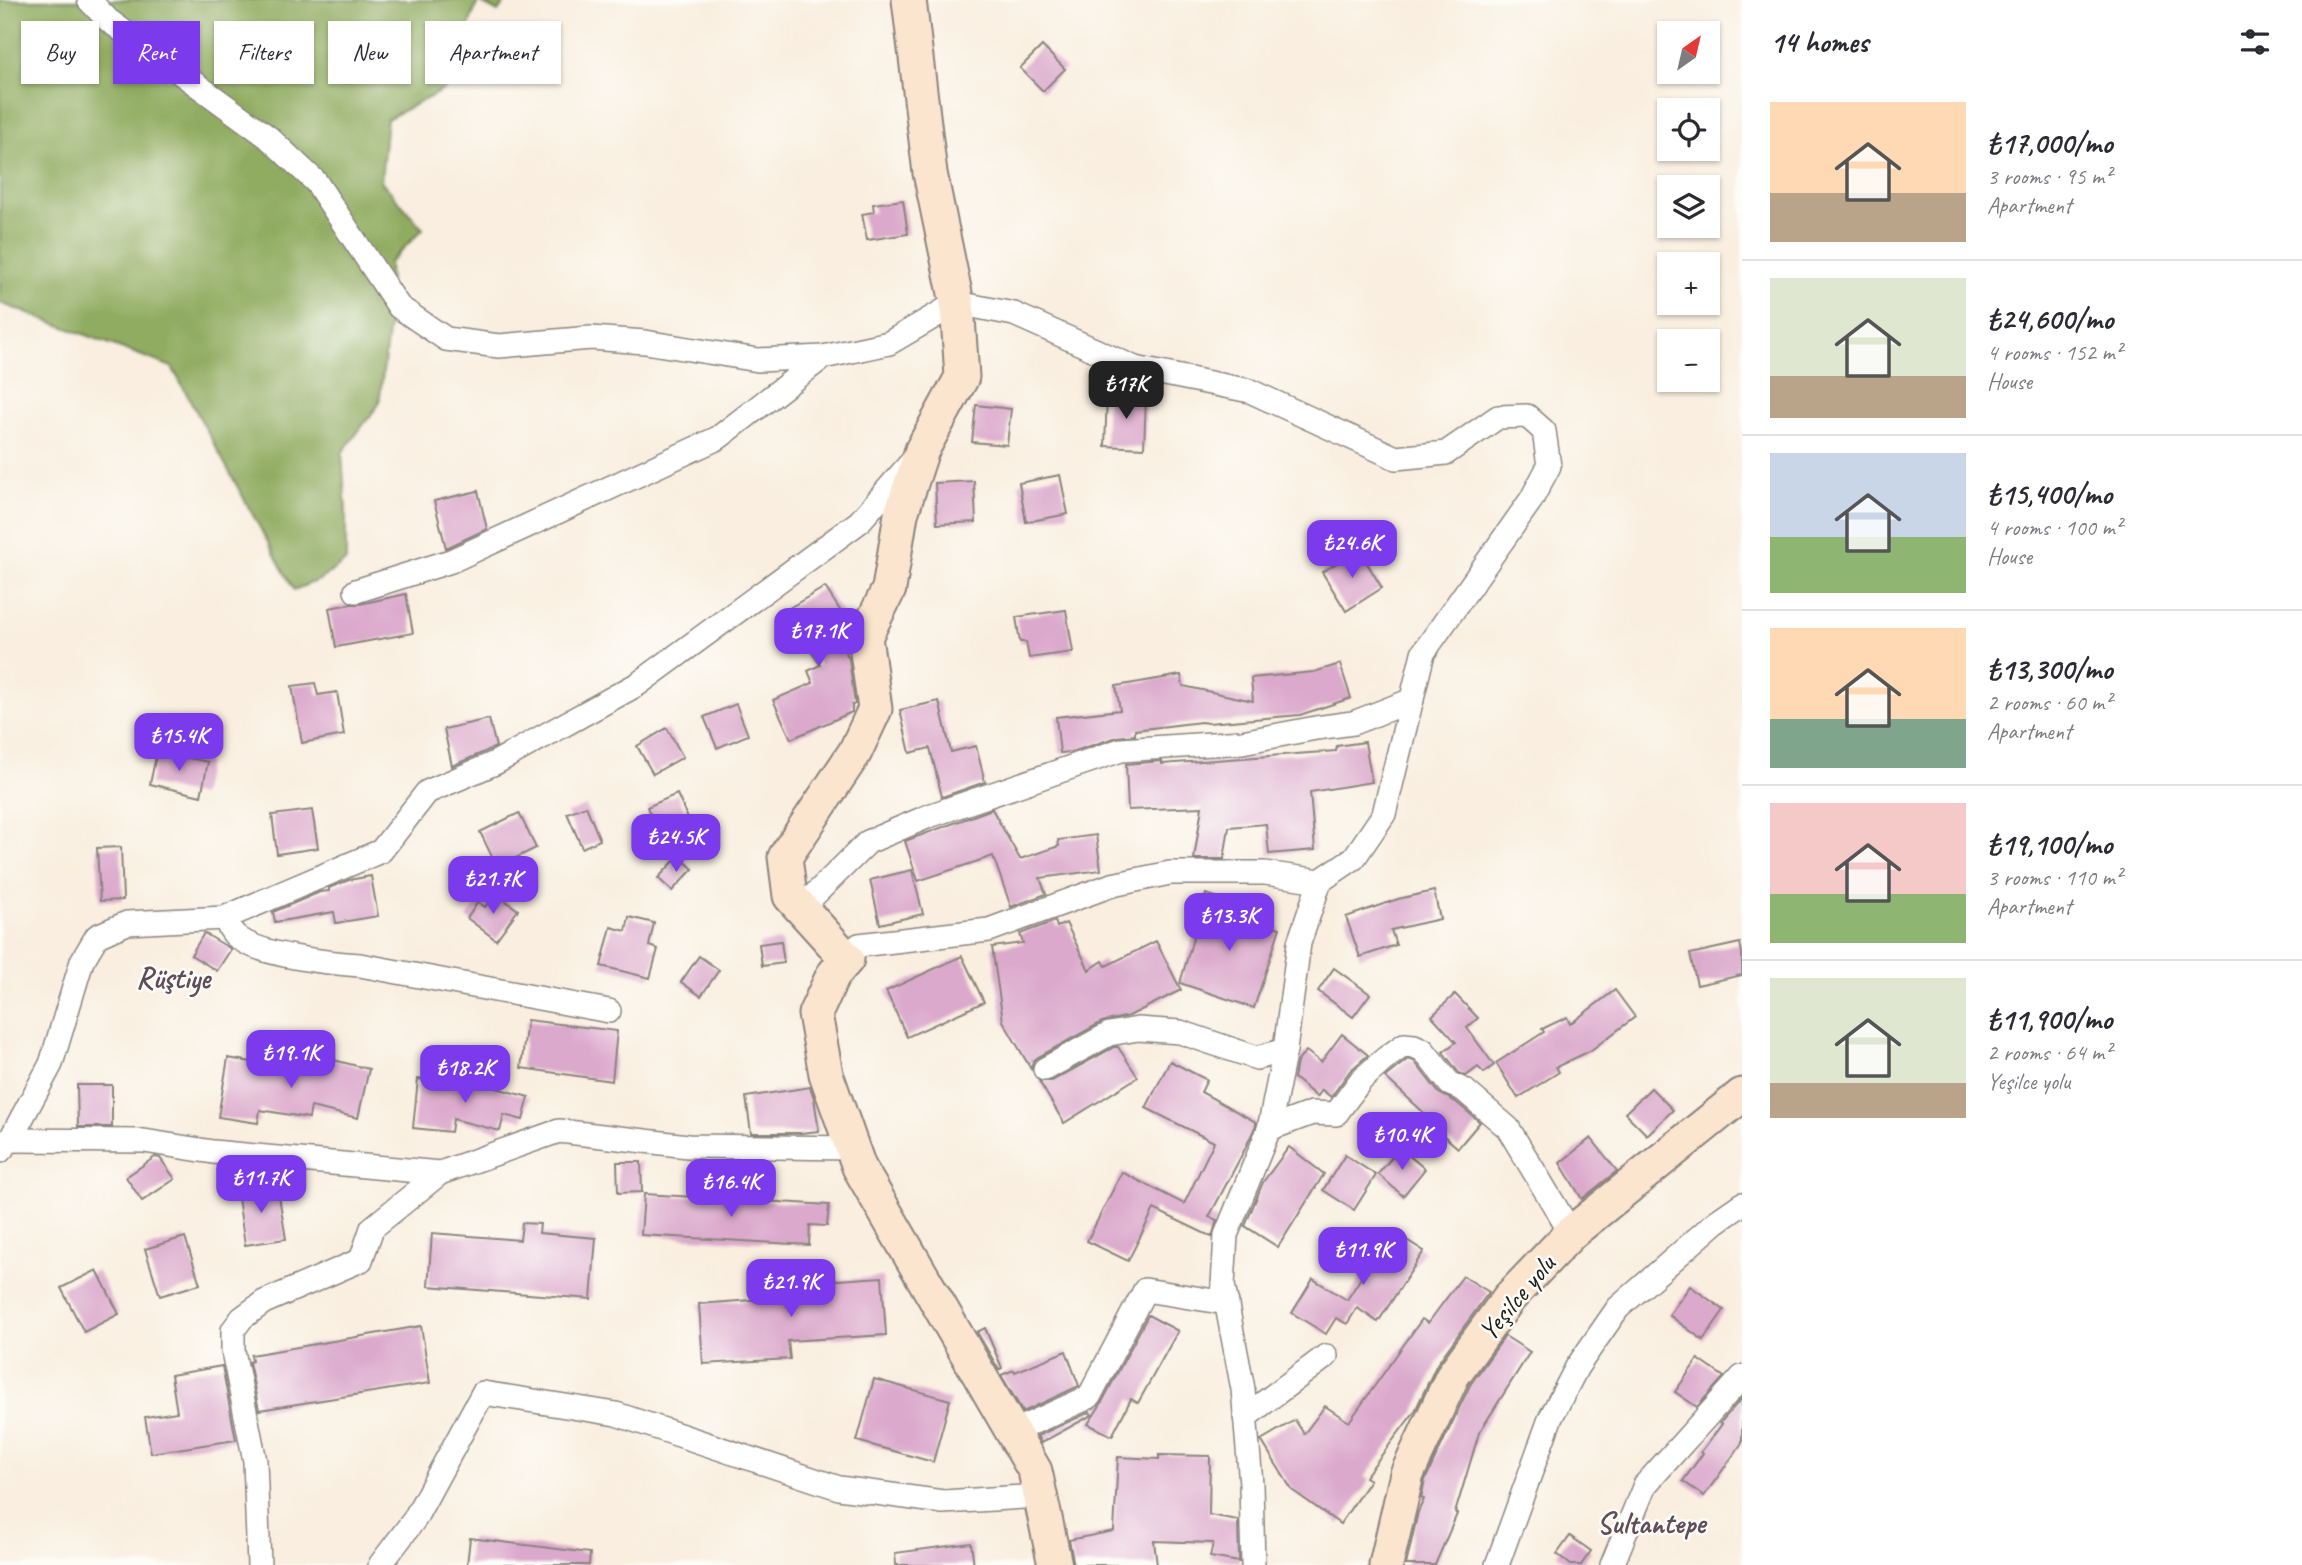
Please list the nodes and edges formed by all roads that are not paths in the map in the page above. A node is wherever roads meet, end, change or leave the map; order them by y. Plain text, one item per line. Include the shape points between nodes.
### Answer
1 (89, 0) edge
2 (909, 0) edge
3 (957, 303) junction
4 (823, 357) junction
5 (922, 450) junction
6 (356, 591) dead end
7 (1412, 700) junction
8 (1320, 881) junction
9 (802, 908) junction
10 (224, 918) junction
11 (847, 960) junction
12 (609, 1011) dead end
13 (1285, 1049) junction
14 (1045, 1069) dead end
15 (1742, 1095) edge
16 (1269, 1129) junction
17 (5, 1145) edge
18 (852, 1148) junction
19 (440, 1174) junction
20 (1742, 1204) edge
21 (1571, 1233) junction
22 (1227, 1303) junction
23 (1326, 1356) dead end
24 (1742, 1377) edge
25 (1245, 1417) junction
26 (1013, 1432) junction
27 (1040, 1496) junction
28 (259, 1565) edge
29 (380, 1565) edge
30 (1055, 1565) edge
31 (1253, 1565) edge
32 (1386, 1565) edge
33 (1497, 1565) edge
34 (1612, 1565) edge

1 - 4 street via 108,20 268,137 316,182 399,307 446,339 499,346 591,338 758,360
2 - 3 street via 930,173
3 - 4 street via 889,343
3 - 5 street via 962,377
3 - 7 street via 1014,314 1135,368 1250,391 1396,458 1447,453 1498,417 1527,416 1544,430 1549,466 1531,500 1423,653
4 - 6 street via 718,438 451,561
5 - 9 street via 901,514 889,589 865,637 875,709 855,752 785,857 790,896
5 - 10 street via 859,522 638,684 495,763 427,792 381,851
7 - 8 street via 1384,814 1354,858
7 - 9 street via 1353,723 1242,743 1121,750 929,816 868,842
8 - 11 street via 1265,873 1170,873 1112,885 989,930 859,945
8 - 13 street via 1298,943
9 - 11 street
10 - 12 street via 237,937 258,948 319,963 360,965
10 - 17 street via 127,923 97,936 82,961 51,1064
11 - 18 street via 833,975 816,1014 826,1074
13 - 14 street via 1257,1058 1180,1032 1138,1029 1109,1034
13 - 16 street
15 - 21 street, Yeşilce yolu
16 - 21 street via 1312,1113 1336,1114 1361,1080 1404,1045 1414,1046 1423,1050 1450,1084 1464,1090 1508,1128
16 - 22 street via 1226,1235 1223,1285
17 - 19 street via 144,1141
18 - 19 street via 688,1146 559,1131
18 - 26 street
19 - 28 street via 372,1228 361,1260 264,1302 233,1330 255,1461
20 - 33 street via 1618,1308 1577,1367 1550,1419
21 - 32 street, Yeşilce yolu via 1509,1298 1453,1375 1406,1474
22 - 25 street
22 - 26 street via 1145,1290 1089,1397
23 - 25 street
24 - 34 street via 1645,1486
25 - 31 street
26 - 27 street via 1035,1471
27 - 29 street via 943,1503 839,1488 616,1414 483,1393 414,1520
27 - 30 street

